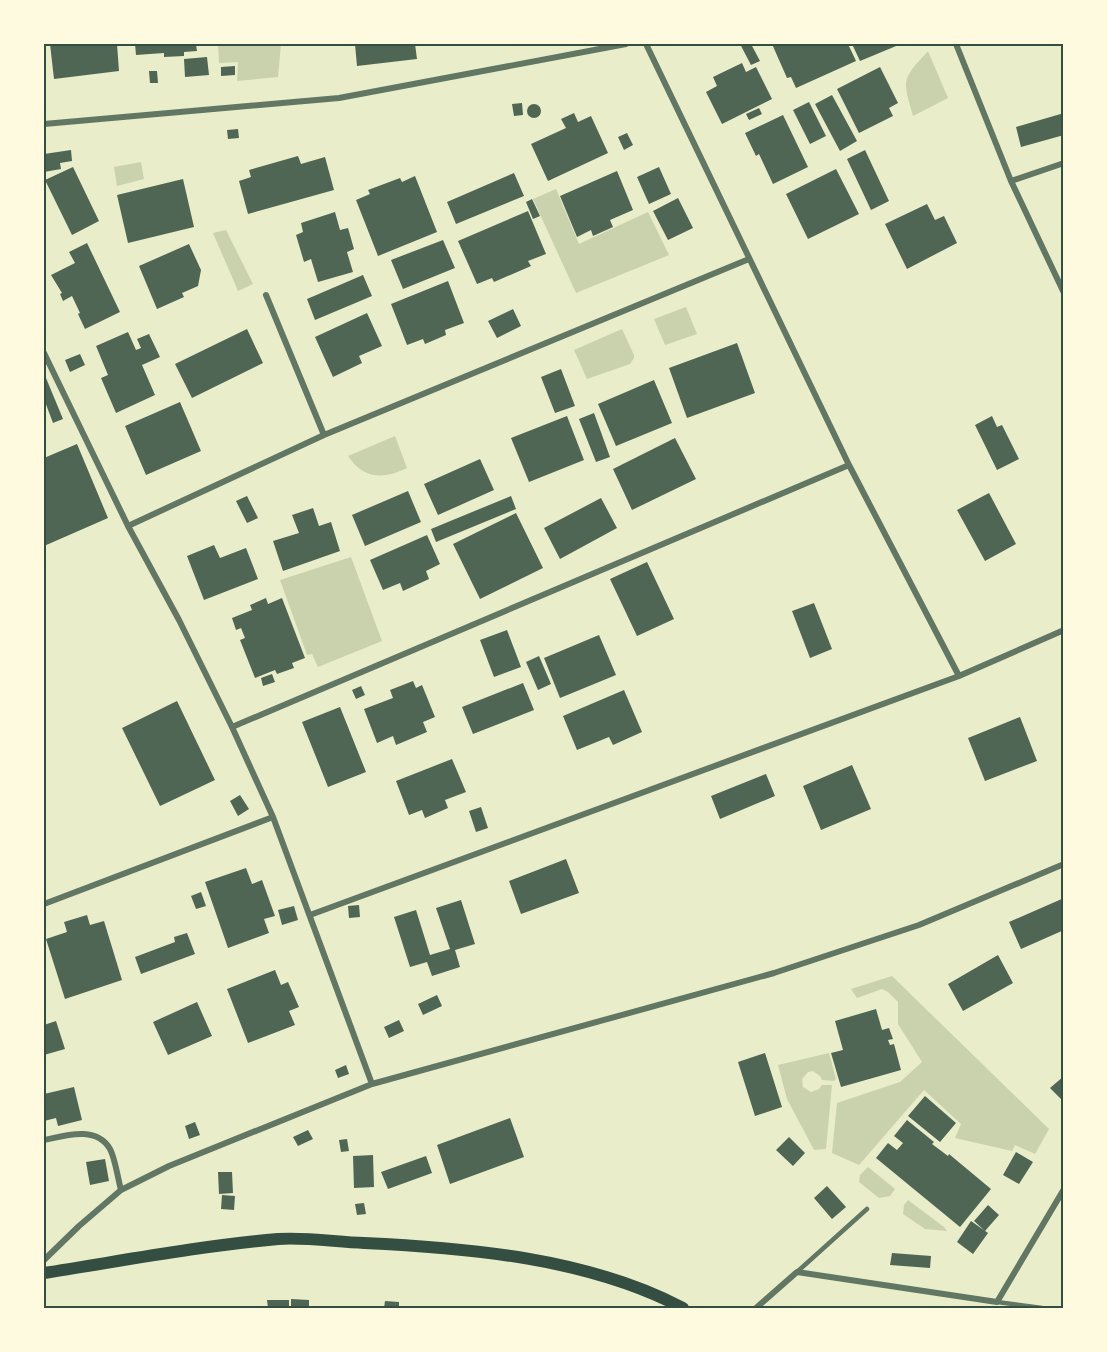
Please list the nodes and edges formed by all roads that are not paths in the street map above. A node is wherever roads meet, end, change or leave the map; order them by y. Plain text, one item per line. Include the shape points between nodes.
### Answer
1 (626, 44) edge
2 (646, 44) edge
3 (956, 44) edge
4 (44, 124) edge
5 (1064, 163) edge
6 (1011, 181) junction
7 (749, 259) junction
8 (1064, 293) edge
9 (266, 295) dead end
10 (44, 353) edge
11 (324, 435) junction
12 (849, 465) junction
13 (128, 526) junction
14 (1064, 630) edge
15 (959, 675) junction
16 (232, 727) junction
17 (273, 817) junction
18 (1064, 864) edge
19 (44, 904) edge
20 (310, 915) junction
21 (372, 1084) junction
22 (44, 1140) edge
23 (1064, 1189) edge
24 (121, 1190) junction
25 (867, 1209) dead end
26 (44, 1260) edge
27 (796, 1272) junction
28 (44, 1273) edge
29 (997, 1302) junction
30 (683, 1308) edge
31 (756, 1308) edge
32 (1042, 1308) edge

1 - 4 street via 339,98
2 - 7 street
3 - 6 street
5 - 6 street
6 - 8 street
7 - 11 street
7 - 12 street
9 - 11 street
10 - 13 street
11 - 13 street
12 - 15 street
12 - 16 street
13 - 16 street
14 - 15 street
15 - 20 street
16 - 17 street
17 - 19 street
17 - 20 street
18 - 21 street via 919,926 774,973
20 - 21 street
21 - 24 street via 169,1166
22 - 24 street via 81,1132 99,1139 110,1148
23 - 29 street
24 - 26 street
25 - 27 lane
27 - 29 street
27 - 31 street
28 - 30 main road via 281,1239 430,1246 567,1267 634,1286
29 - 32 lane

